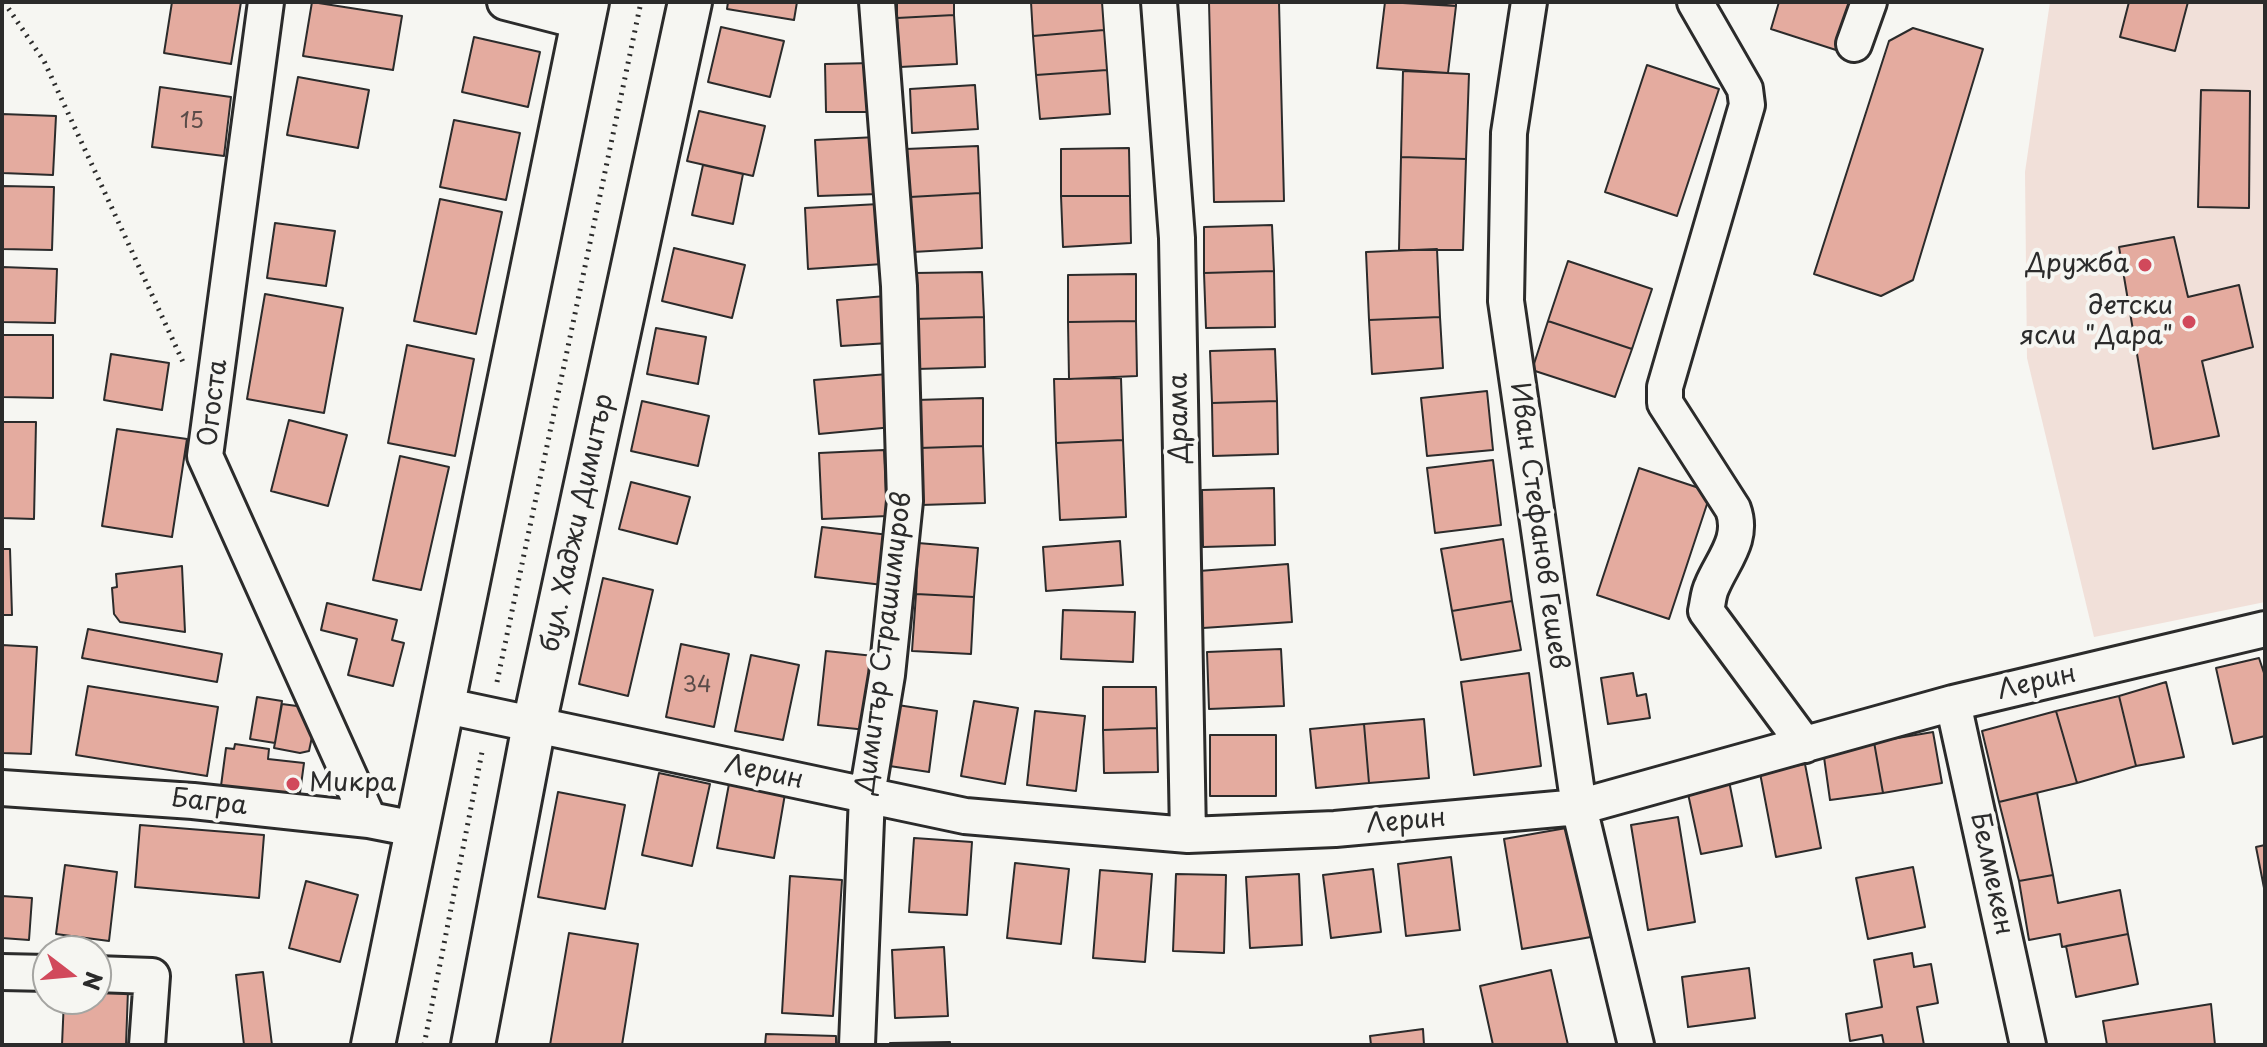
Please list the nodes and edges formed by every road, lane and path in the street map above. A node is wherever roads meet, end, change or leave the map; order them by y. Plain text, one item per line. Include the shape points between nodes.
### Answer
1 (4, 2) edge
2 (266, 2) edge
3 (505, 2) edge
4 (641, 2) edge
5 (690, 2) edge
6 (877, 2) edge
7 (1159, 2) edge
8 (1529, 2) edge
9 (1695, 2) edge
10 (1869, 2) edge
11 (585, 12) edge
12 (1854, 44) dead end
13 (184, 364) dead end
14 (2265, 629) edge
15 (1953, 703) junction
16 (442, 705) junction
17 (490, 716) junction
18 (534, 725) junction
19 (1805, 745) junction
20 (2, 788) edge
21 (867, 795) junction
22 (1579, 807) junction
23 (369, 820) junction
24 (415, 829) junction
25 (1188, 835) junction
26 (2, 972) edge
27 (32, 973) edge
28 (112, 975) edge
29 (147, 1045) edge
30 (373, 1045) edge
31 (424, 1045) edge
32 (473, 1045) edge
33 (857, 1045) edge
34 (1636, 1045) edge
35 (2028, 1045) edge

1 - 13 path via 44,61
2 - 23 street, Огоста via 205,456
3 - 11 street
4 - 17 path
5 - 18 main road, бул. Хаджи Димитър
6 - 21 street, Димитър Страшимиров via 899,286 905,501 887,675
7 - 25 street, Драма via 1177,238
8 - 22 street, Иван Стефанов Гешев via 1509,133 1506,301
9 - 19 street via 1745,89 1747,105 1665,387 1665,403 1738,523 1706,611
10 - 12 street
11 - 16 main road
14 - 15 street, Лерин
15 - 19 street, Лерин
15 - 35 street, Белмекен
16 - 17 street, Лерин
16 - 24 main road
17 - 18 street, Лерин
17 - 31 path
18 - 21 street, Лерин
18 - 32 main road, бул. Хаджи Димитър
19 - 22 street, Лерин
20 - 23 street, Багра
21 - 25 street, Лерин via 965,816
21 - 33 street, Димитър Страшимиров
22 - 25 street, Лерин via 1335,829
22 - 34 street, Иван Стефанов Гешев
23 - 24 street, Багра
24 - 30 main road
26 - 27 street
28 - 29 street via 152,976

